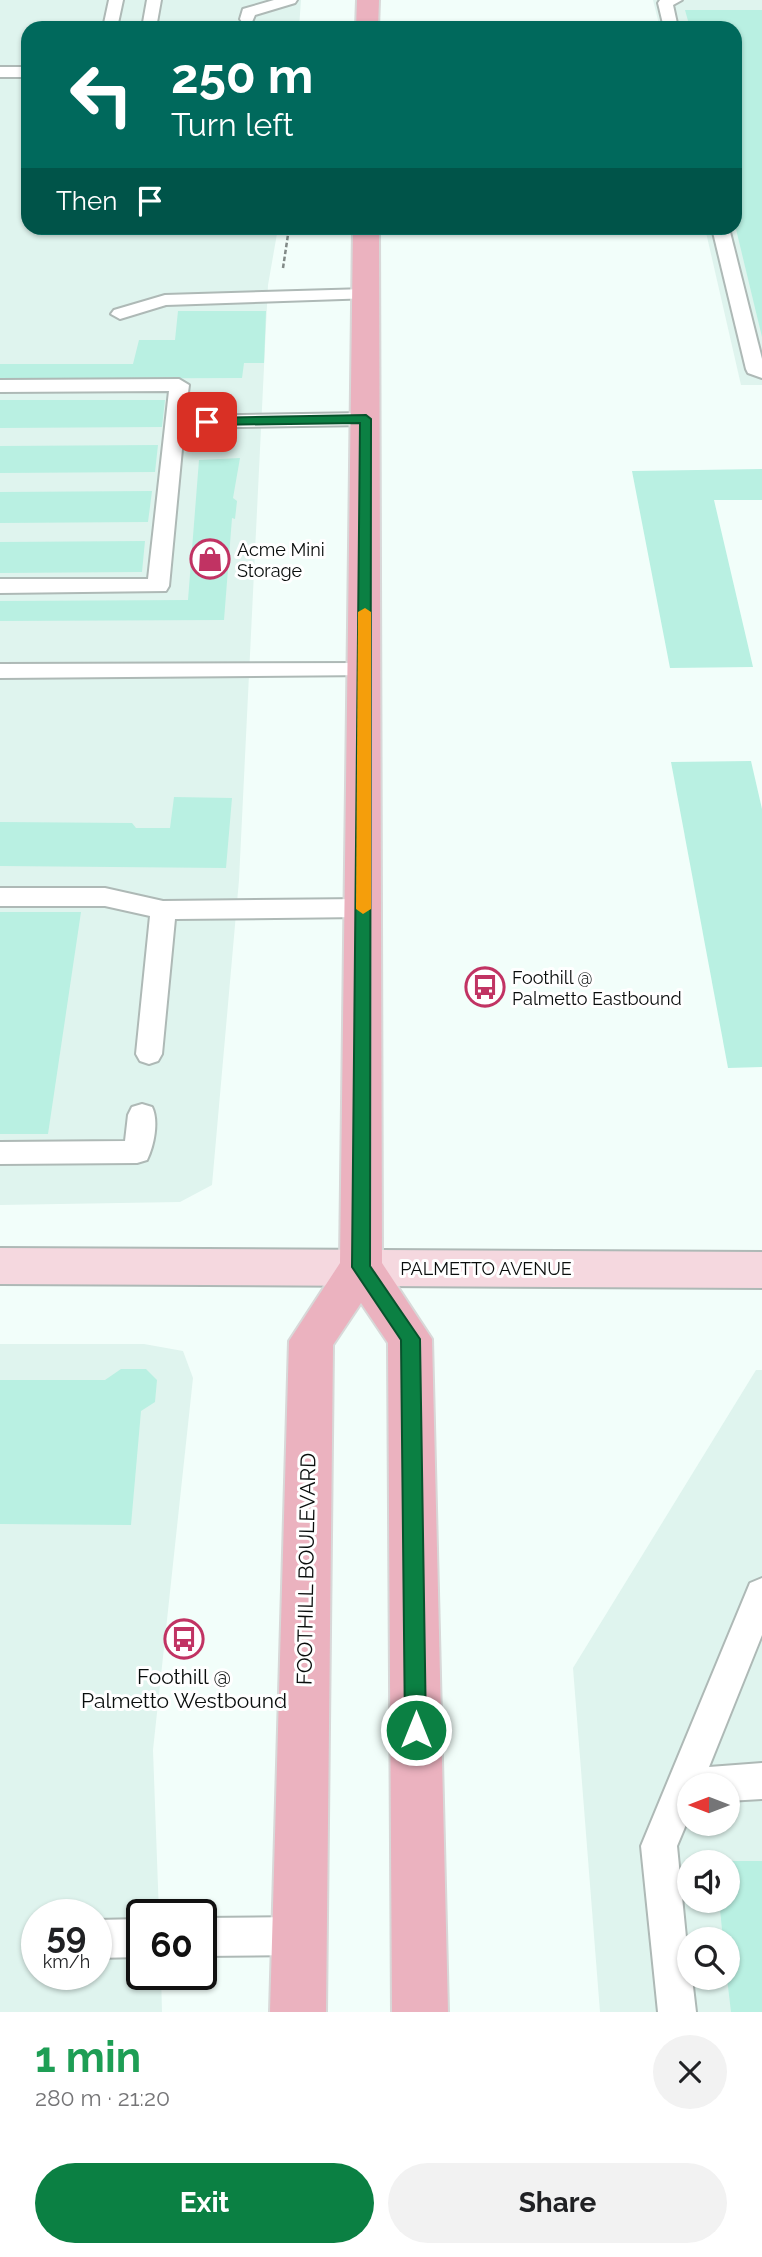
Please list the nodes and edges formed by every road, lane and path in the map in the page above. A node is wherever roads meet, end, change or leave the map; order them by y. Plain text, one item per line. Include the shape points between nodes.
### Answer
1 (116, 0) edge
2 (154, 0) edge
3 (291, 0) edge
4 (368, 0) edge
5 (675, 0) edge
6 (247, 19) dead end
7 (291, 19) dead end
8 (112, 21) edge
9 (150, 21) edge
10 (367, 21) edge
11 (670, 21) edge
12 (0, 72) edge
13 (21, 72) edge
14 (288, 235) edge
15 (366, 235) edge
16 (722, 235) edge
17 (281, 277) dead end
18 (366, 294) junction
19 (120, 314) dead end
20 (762, 372) edge
21 (0, 386) edge
22 (366, 419) junction
23 (175, 422) junction
24 (0, 586) edge
25 (365, 670) junction
26 (0, 671) edge
27 (0, 897) edge
28 (363, 908) junction
29 (163, 910) junction
30 (149, 1054) dead end
31 (142, 1115) dead end
32 (0, 1153) edge
33 (0, 1266) edge
34 (361, 1267) junction
35 (762, 1269) edge
36 (762, 1594) edge
37 (695, 1773) edge
38 (762, 1781) edge
39 (740, 1782) edge
40 (677, 1811) edge
41 (299, 1936) junction
42 (217, 1937) edge
43 (298, 2012) edge
44 (419, 2012) edge
45 (677, 2012) edge

1 - 8 lane
2 - 9 lane
3 - 6 lane via 269,12 248,12
3 - 7 lane
4 - 10 main road
5 - 11 lane via 666,3
12 - 13 lane
14 - 17 path
15 - 18 main road
16 - 20 lane via 755,369
18 - 19 lane via 165,300
18 - 22 main road
21 - 23 lane via 179,385
22 - 23 lane
22 - 25 main road
23 - 24 lane via 158,586
25 - 26 lane
25 - 28 main road
27 - 29 lane via 105,897
28 - 29 lane
28 - 34 main road
29 - 30 lane
31 - 32 lane via 137,1152
33 - 34 street, PALMETTO AVENUE
34 - 35 street, PALMETTO AVENUE
34 - 41 main road, FOOTHILL BOULEVARD via 311,1341
34 - 44 main road via 410,1339
36 - 37 lane
38 - 39 lane
40 - 45 lane via 659,1846
41 - 42 lane
41 - 43 main road, FOOTHILL BOULEVARD

